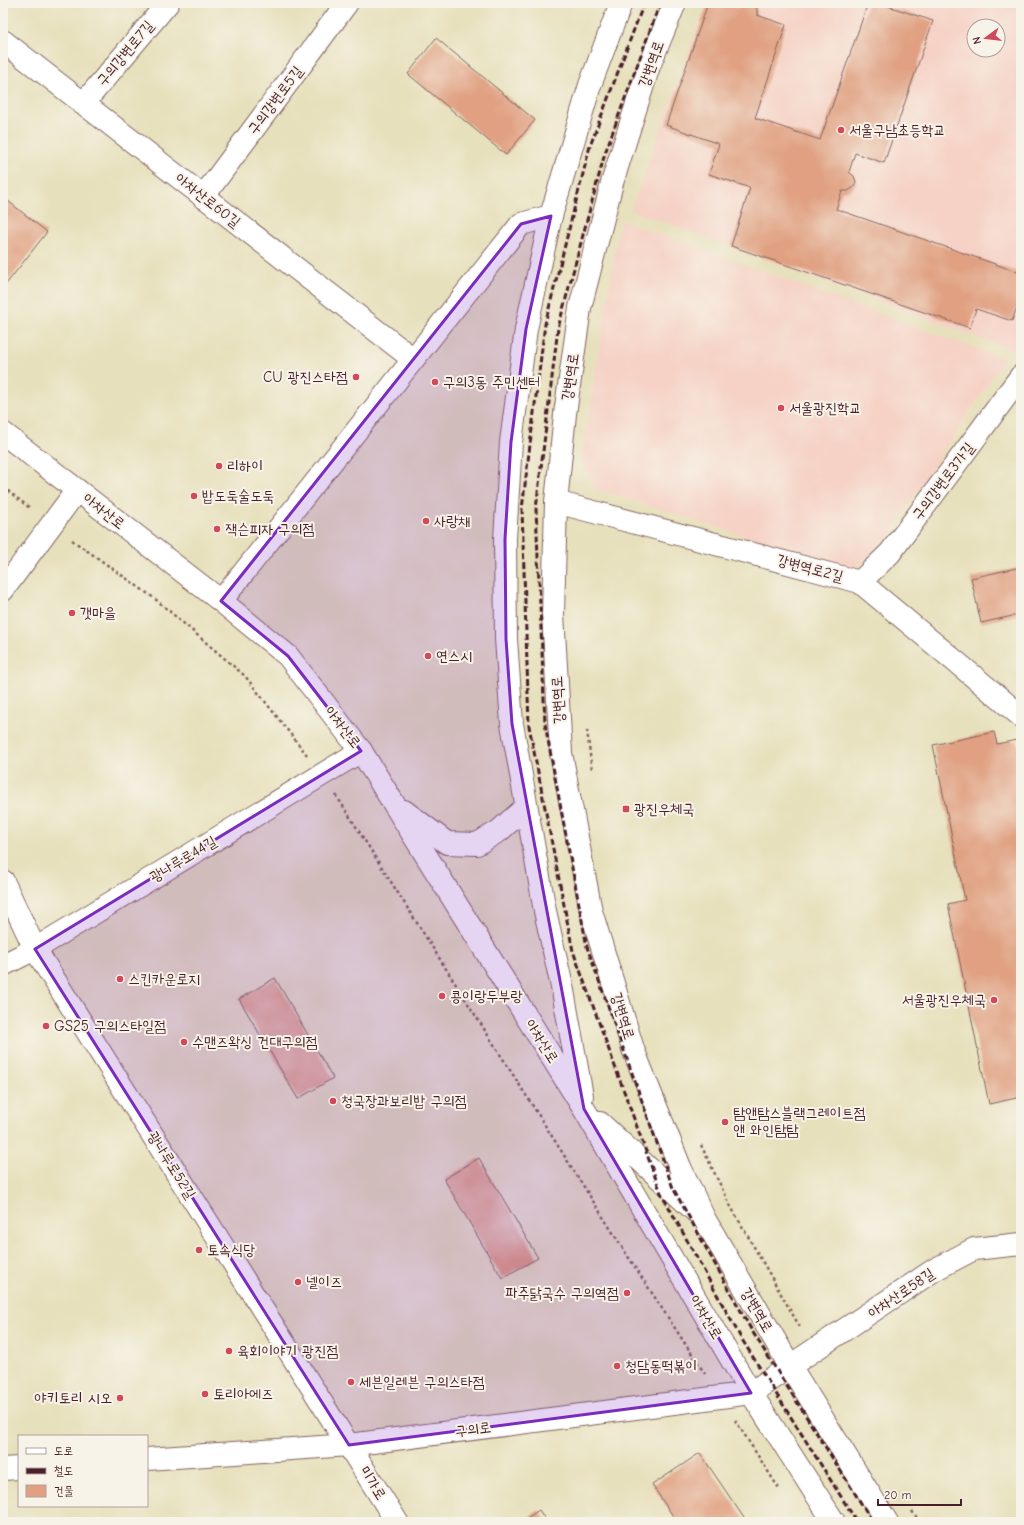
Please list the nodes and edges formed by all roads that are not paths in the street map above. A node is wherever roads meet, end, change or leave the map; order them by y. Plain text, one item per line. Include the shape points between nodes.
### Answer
1 (168, 3) edge
2 (347, 3) edge
3 (621, 3) edge
4 (676, 3) edge
5 (3, 41) edge
6 (82, 104) junction
7 (203, 197) junction
8 (551, 216) junction
9 (413, 359) junction
10 (1021, 376) edge
11 (3, 433) edge
12 (77, 490) junction
13 (556, 502) junction
14 (860, 582) junction
15 (3, 590) edge
16 (221, 601) junction
17 (1021, 716) edge
18 (361, 750) junction
19 (393, 803) junction
20 (526, 807) junction
21 (3, 882) edge
22 (35, 949) junction
23 (3, 965) edge
24 (584, 1108) junction
25 (704, 1218) junction
26 (1021, 1244) edge
27 (790, 1366) junction
28 (751, 1393) junction
29 (348, 1445) junction
30 (148, 1459) edge
31 (18, 1468) edge
32 (3, 1469) edge
33 (398, 1522) edge
34 (834, 1522) edge
35 (886, 1522) edge

1 - 6 street, 구의강변로7길
2 - 7 street, 구의강변로5길
3 - 8 street via 590,85
4 - 13 street, 강변역로 via 649,66 612,183 580,308
5 - 6 street, 아차산로60길
6 - 7 street, 아차산로60길
7 - 9 street, 아차산로60길
8 - 9 street via 521,224
8 - 20 street via 526,330 511,442 505,539 506,639 512,724
9 - 16 street
10 - 14 street, 구의강변로3가길 via 890,553
11 - 12 street, 아차산로
12 - 15 street
12 - 16 street, 아차산로
13 - 14 street, 강변역로2길
13 - 25 street, 강변역로 via 553,614 561,753 590,911 633,1049 680,1167
14 - 17 street, 강변역로2길
16 - 18 street, 아차산로 via 288,656
18 - 19 street, 아차산로
18 - 22 street, 광나루로44길
19 - 20 street via 447,843 477,844 499,831
19 - 24 street, 아차산로
20 - 24 street
21 - 22 street, 광나루로52길
22 - 23 street, 광나루로44길
22 - 29 street, 광나루로52길
24 - 25 street, 아차산로
24 - 28 street, 아차산로
25 - 27 street, 강변역로
26 - 27 street, 아차산로58길 via 974,1249 934,1270
27 - 28 street, 구의로
27 - 35 street
28 - 29 street, 구의로
28 - 34 street, 아차산로
29 - 30 street, 구의로
29 - 33 street, 미가로
31 - 32 street

